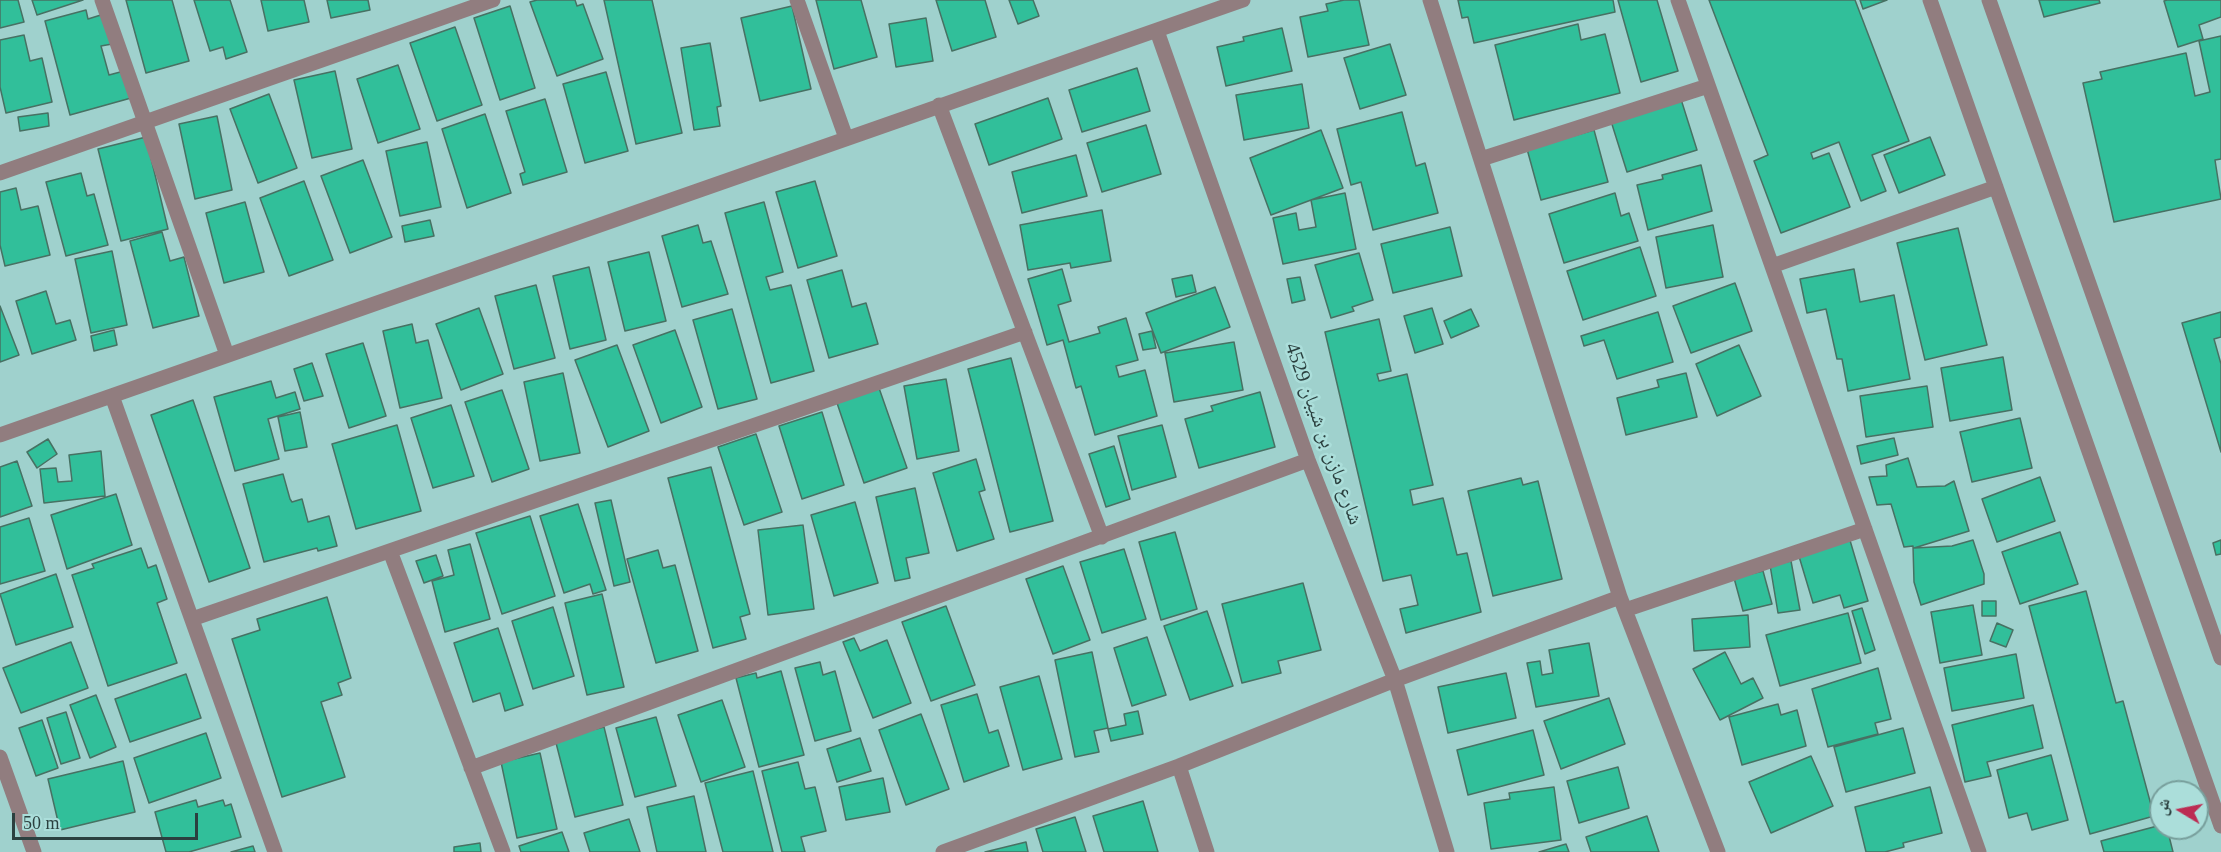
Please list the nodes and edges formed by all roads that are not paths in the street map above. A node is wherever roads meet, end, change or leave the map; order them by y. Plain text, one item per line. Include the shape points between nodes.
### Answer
1 (102, 0) edge
2 (493, 0) edge
3 (797, 0) edge
4 (1243, 0) edge
5 (1430, 0) edge
6 (1678, 0) edge
7 (1930, 0) edge
8 (1989, 0) edge
9 (1157, 31) junction
10 (1708, 86) junction
11 (939, 105) junction
12 (147, 122) junction
13 (846, 138) junction
14 (1481, 159) junction
15 (0, 173) edge
16 (1996, 187) junction
17 (1772, 266) junction
18 (1025, 332) junction
19 (227, 355) junction
20 (112, 396) junction
21 (0, 435) edge
22 (1308, 460) junction
23 (1865, 529) junction
24 (1102, 537) junction
25 (390, 551) junction
26 (1622, 604) junction
27 (192, 619) junction
28 (2217, 634) edge
29 (2221, 658) edge
30 (1395, 680) junction
31 (0, 758) edge
32 (1179, 766) junction
33 (471, 768) junction
34 (2221, 826) edge
35 (34, 852) edge
36 (275, 852) edge
37 (503, 852) edge
38 (943, 852) edge
39 (1207, 852) edge
40 (1447, 852) edge
41 (1718, 852) edge
42 (1979, 852) edge

1 - 12 street
2 - 12 street
3 - 13 street
4 - 9 street
5 - 14 street
6 - 10 street
7 - 16 street
8 - 28 street
9 - 11 street
9 - 22 street, شارع مازن بن شيبان 4529
10 - 14 street
10 - 17 street
11 - 13 street
11 - 18 street
12 - 15 street
12 - 19 street
13 - 19 street
14 - 26 street
16 - 17 street
16 - 34 street
17 - 23 street
18 - 24 street
18 - 25 street
19 - 20 street
20 - 21 street
20 - 27 street
22 - 24 street
22 - 30 street, شارع مازن بن شيبان 4529
23 - 26 street
23 - 42 street
24 - 33 street
25 - 27 street
25 - 33 street
26 - 30 street
26 - 41 street
27 - 36 street
28 - 29 street
30 - 32 street
30 - 40 street, شارع مازن بن شيبان 4529
31 - 35 street
32 - 38 street
32 - 39 street
33 - 37 street

